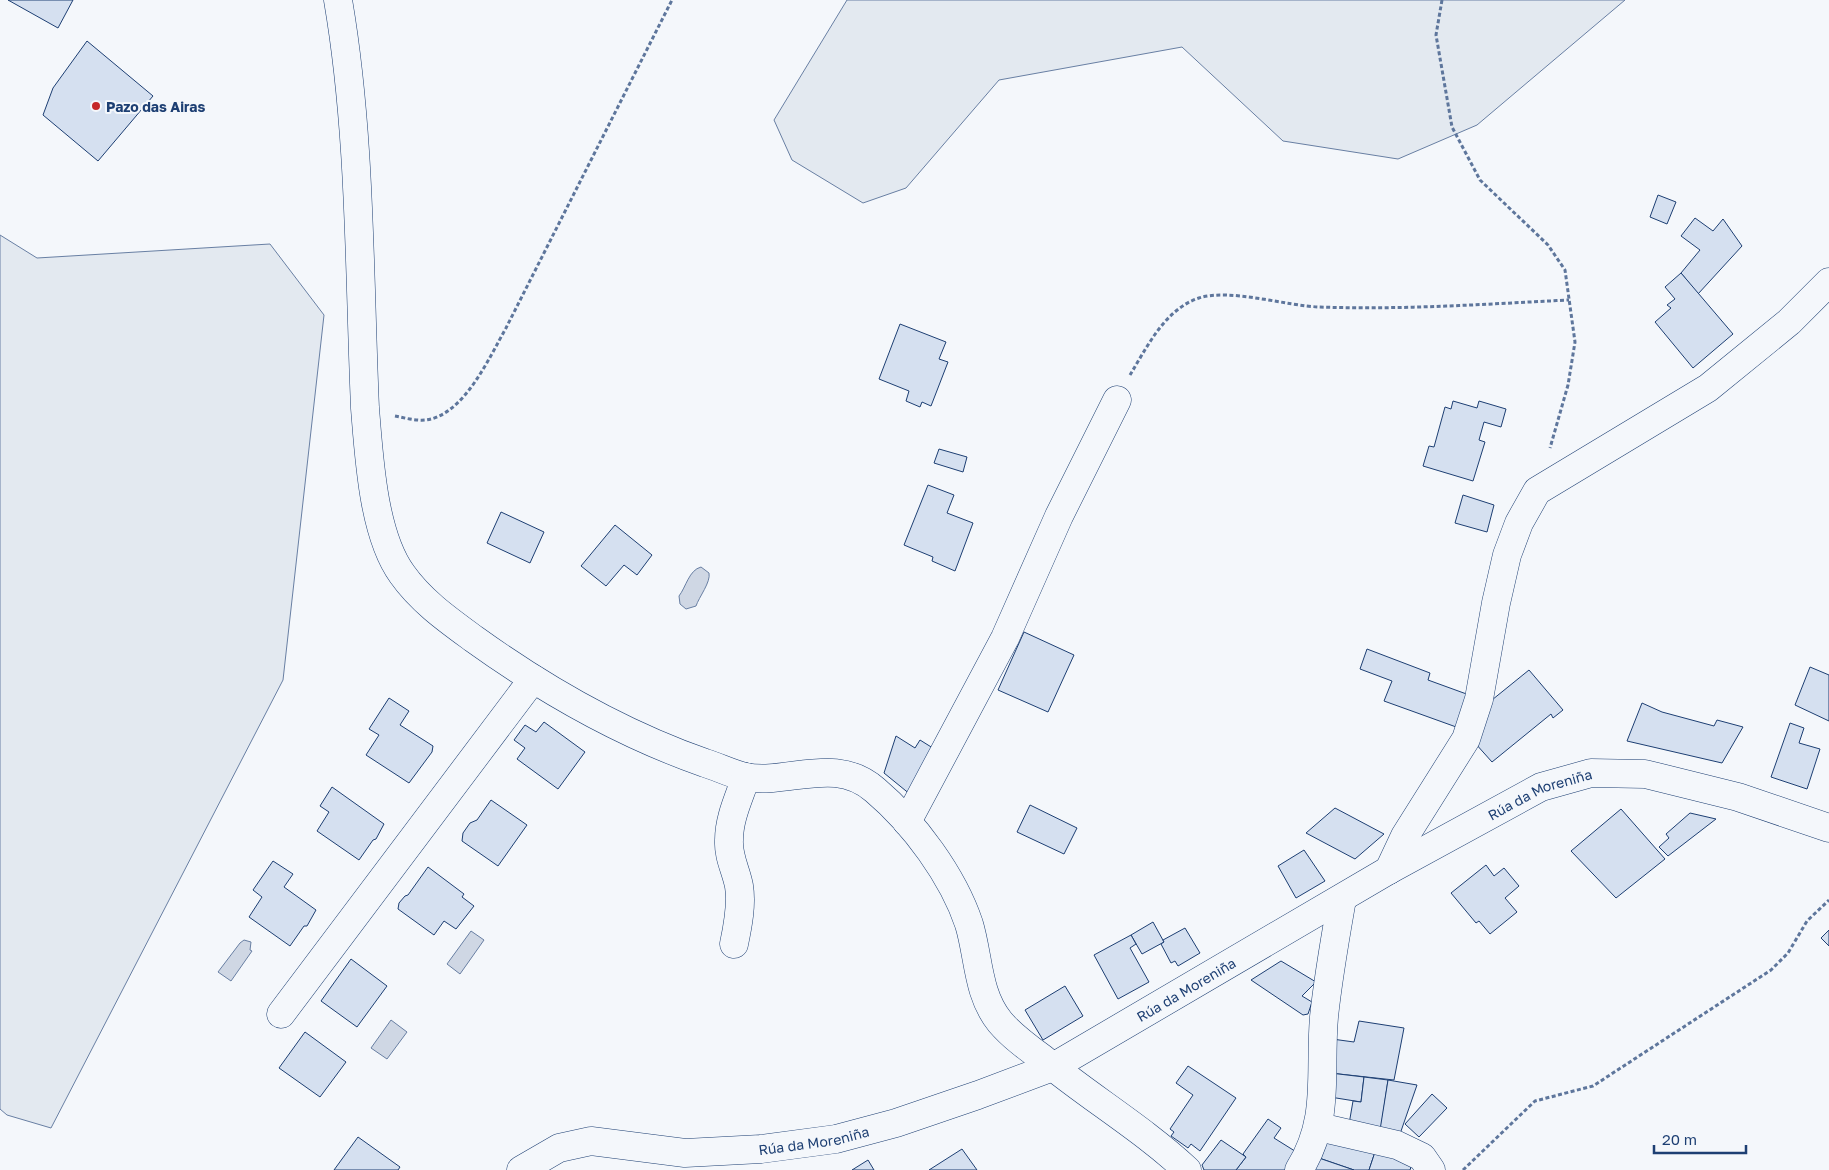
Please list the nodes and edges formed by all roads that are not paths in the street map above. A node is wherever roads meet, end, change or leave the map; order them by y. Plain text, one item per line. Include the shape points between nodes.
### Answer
1 (338, 0) edge
2 (1829, 282) edge
3 (1117, 400) road end
4 (533, 679) junction
5 (746, 777) junction
6 (907, 822) junction
7 (1829, 828) edge
8 (1389, 870) junction
9 (1342, 900) junction
10 (734, 944) dead end
11 (281, 1014) dead end
12 (1053, 1067) junction
13 (1319, 1127) junction
14 (521, 1170) edge
15 (1187, 1170) edge
16 (1299, 1170) edge
17 (1431, 1170) edge

1 - 4 street via 353,107 365,411 381,528 401,573 420,596
2 - 8 street via 1789,322 1708,388 1537,491 1519,523 1507,555 1480,699 1466,739 1405,836
3 - 6 street via 1059,516 1005,638
4 - 5 street via 647,741
4 - 11 street
5 - 6 street via 840,773 874,789
5 - 10 street via 731,817 728,840 739,886 739,919
6 - 12 street via 953,884 969,926 988,1003 999,1021
7 - 8 street, Rúa da Moreniña via 1738,797 1645,774 1592,773 1540,787
8 - 9 street, Rúa da Moreniña
9 - 12 street, Rúa da Moreniña
9 - 13 street via 1326,998
12 - 14 street, Rúa da Moreniña via 896,1124 836,1138 761,1149 685,1153 591,1141 559,1148
12 - 15 street via 1168,1152
13 - 16 street
13 - 17 street via 1397,1145 1422,1157

